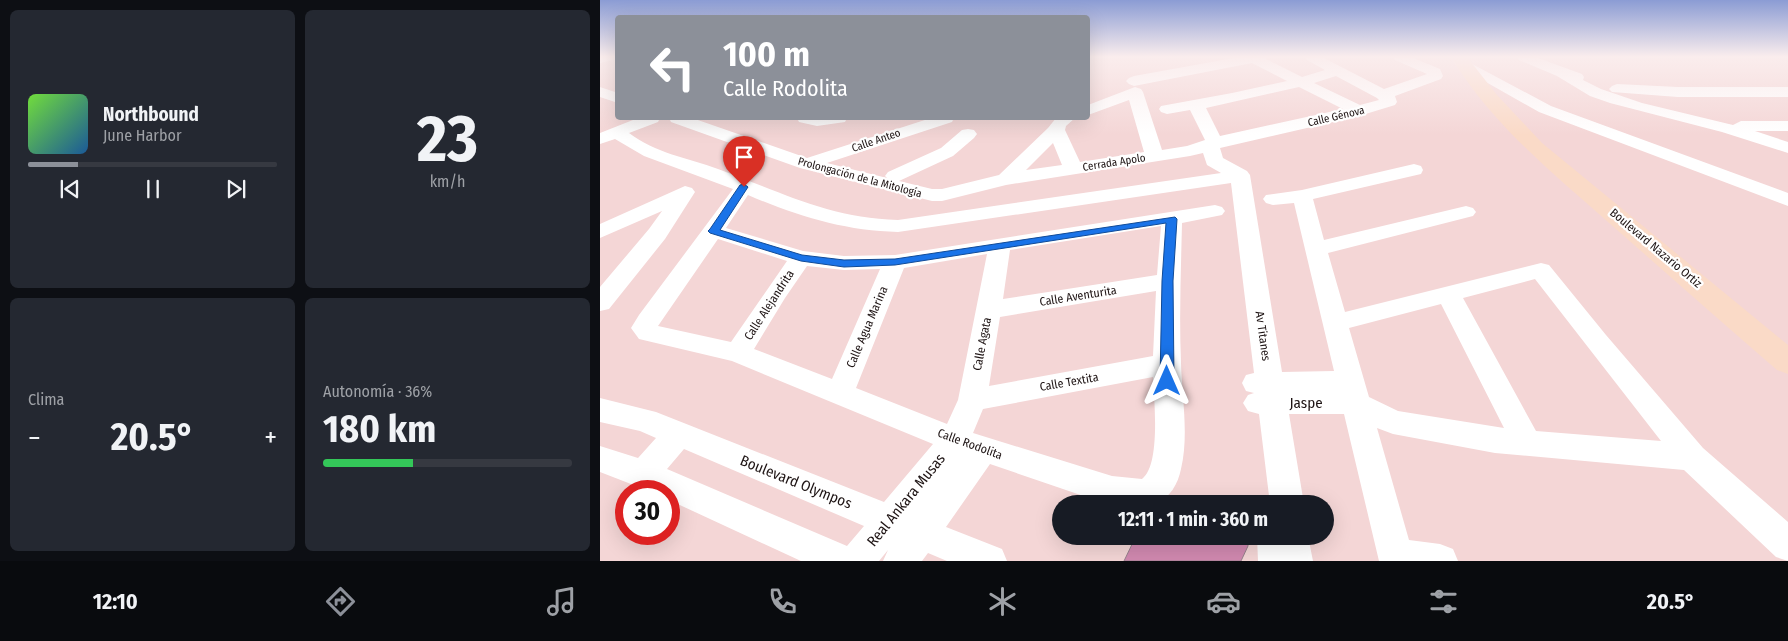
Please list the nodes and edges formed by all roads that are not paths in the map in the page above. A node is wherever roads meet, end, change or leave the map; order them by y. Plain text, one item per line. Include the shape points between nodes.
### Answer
1 (1298, 83) edge
2 (1305, 83) edge
3 (1362, 83) edge
4 (1418, 83) edge
5 (1462, 83) edge
6 (1478, 83) edge
7 (1499, 83) edge
8 (1574, 83) edge
9 (1601, 83) edge
10 (1617, 89) junction
11 (600, 92) edge
12 (1678, 92) junction
13 (1788, 92) edge
14 (1383, 95) junction
15 (615, 97) edge
16 (1196, 105) junction
17 (1641, 106) junction
18 (1090, 109) edge
19 (1167, 109) dead end
20 (1359, 111) junction
21 (647, 120) edge
22 (683, 120) edge
23 (717, 120) edge
24 (931, 120) edge
25 (1702, 121) junction
26 (900, 124) edge
27 (1062, 124) edge
28 (1722, 126) junction
29 (1788, 126) edge
30 (968, 134) dead end
31 (608, 135) edge
32 (1523, 135) junction
33 (1214, 143) junction
34 (1788, 148) edge
35 (1176, 153) joint
36 (1154, 155) junction
37 (814, 161) junction
38 (1073, 168) junction
39 (1414, 170) dead end
40 (712, 174) junction
41 (1232, 174) junction
42 (895, 176) junction
43 (1006, 179) junction
44 (744, 187) junction
45 (685, 192) junction
46 (950, 194) junction
47 (1302, 196) junction
48 (1273, 199) dead end
49 (1788, 200) edge
50 (1215, 211) dead end
51 (1466, 212) dead end
52 (974, 214) junction
53 (1172, 219) junction
54 (714, 231) junction
55 (600, 232) edge
56 (1000, 246) junction
57 (1316, 249) junction
58 (801, 258) junction
59 (895, 262) junction
60 (1168, 281) junction
61 (1448, 293) junction
62 (600, 303) edge
63 (988, 310) junction
64 (1335, 323) junction
65 (738, 353) junction
66 (1788, 362) edge
67 (1167, 364) junction
68 (840, 392) junction
69 (1352, 392) junction
70 (1264, 393) junction
71 (972, 400) junction
72 (600, 410) edge
73 (678, 434) junction
74 (1527, 443) junction
75 (969, 444) junction
76 (1692, 457) junction
77 (600, 459) edge
78 (644, 474) junction
79 (1270, 495) edge
80 (1285, 495) edge
81 (890, 520) junction
82 (922, 533) junction
83 (1275, 545) edge
84 (1292, 545) edge
85 (1788, 545) edge
86 (1395, 558) edge
87 (840, 561) edge
88 (857, 561) edge
89 (901, 561) edge
90 (989, 561) edge
91 (1276, 561) edge
92 (1295, 561) edge
93 (1440, 561) edge

1 - 16 street
2 - 20 street
3 - 14 street
4 - 14 street
5 - 32 main road, Boulevard Nazario Ortiz via 1503,125
6 - 32 main road, Boulevard Nazario Ortiz
7 - 49 street via 1545,109
8 - 17 street
9 - 10 street
10 - 12 street
10 - 17 street
11 - 15 street
12 - 13 street
12 - 25 street via 1695,106
14 - 20 street, Calle Génova via 1389,102
16 - 19 street
16 - 33 street
17 - 25 street
18 - 36 street, Cerrada Apolo via 1135,92
20 - 33 street, Calle Génova
21 - 31 street
22 - 37 street, Prolongación de la Mitología
23 - 37 street, Prolongación de la Mitología
24 - 26 street, Calle Anteo
25 - 28 street
26 - 37 street, Calle Anteo
27 - 38 street, Cerrada Apolo
27 - 43 street, Cerrada Apolo
28 - 29 street
28 - 34 street
30 - 42 street via 947,152
31 - 40 street
32 - 66 main road, Boulevard Nazario Ortiz
33 - 35 street, Calle Génova
33 - 41 street via 1211,148 1214,161
35 - 36 street, Cerrada Apolo
36 - 38 street, Cerrada Apolo
37 - 42 street, Prolongación de la Mitología
37 - 46 street, Prolongación de la Mitología via 915,192
38 - 43 street, Cerrada Apolo
39 - 47 street
40 - 44 street
40 - 45 street
41 - 52 street
41 - 70 street, Av Titanes via 1252,329
42 - 46 street, Prolongación de la Mitología
43 - 46 street, Cerrada Apolo
44 - 52 street via 813,212 877,227
44 - 54 street, Calle Rodolita
45 - 55 street
45 - 62 street via 657,234
46 - 52 street
47 - 48 street
47 - 57 street
50 - 53 street
51 - 57 street
53 - 56 street
53 - 60 street, Calle Rodolita
54 - 58 street
54 - 65 street, Calle Rodolita via 644,328 659,337
56 - 59 street
56 - 63 street, Calle Agata
57 - 64 street
58 - 59 street via 844,264
58 - 65 street, Calle Alejandrita
59 - 68 street, Calle Agua Marina
60 - 63 street, Calle Aventurita
60 - 67 street, Calle Rodolita
61 - 64 street
61 - 74 street
61 - 76 street via 1541,270
63 - 71 street, Calle Agata
64 - 69 street
65 - 68 street, Calle Rodolita
67 - 71 street, Calle Textita
67 - 75 street, Calle Rodolita via 1168,450 1160,483 1149,492 1133,495 1112,491
68 - 75 street, Calle Rodolita
69 - 70 street, Jaspe
69 - 74 street via 1393,422
69 - 86 street
70 - 79 street, Av Titanes
70 - 80 street, Av Titanes
71 - 75 street, Calle Agata
72 - 73 street, Boulevard Olympos via 645,420
73 - 78 street
73 - 81 street, Boulevard Olympos
74 - 76 street
75 - 81 street, Real Ankara Musas
75 - 82 street
76 - 85 street
77 - 78 street
78 - 87 street
81 - 82 street, Boulevard Olympos
81 - 88 street, Real Ankara Musas
82 - 89 street
82 - 90 street, Boulevard Olympos
83 - 91 street
84 - 92 street
86 - 93 street

